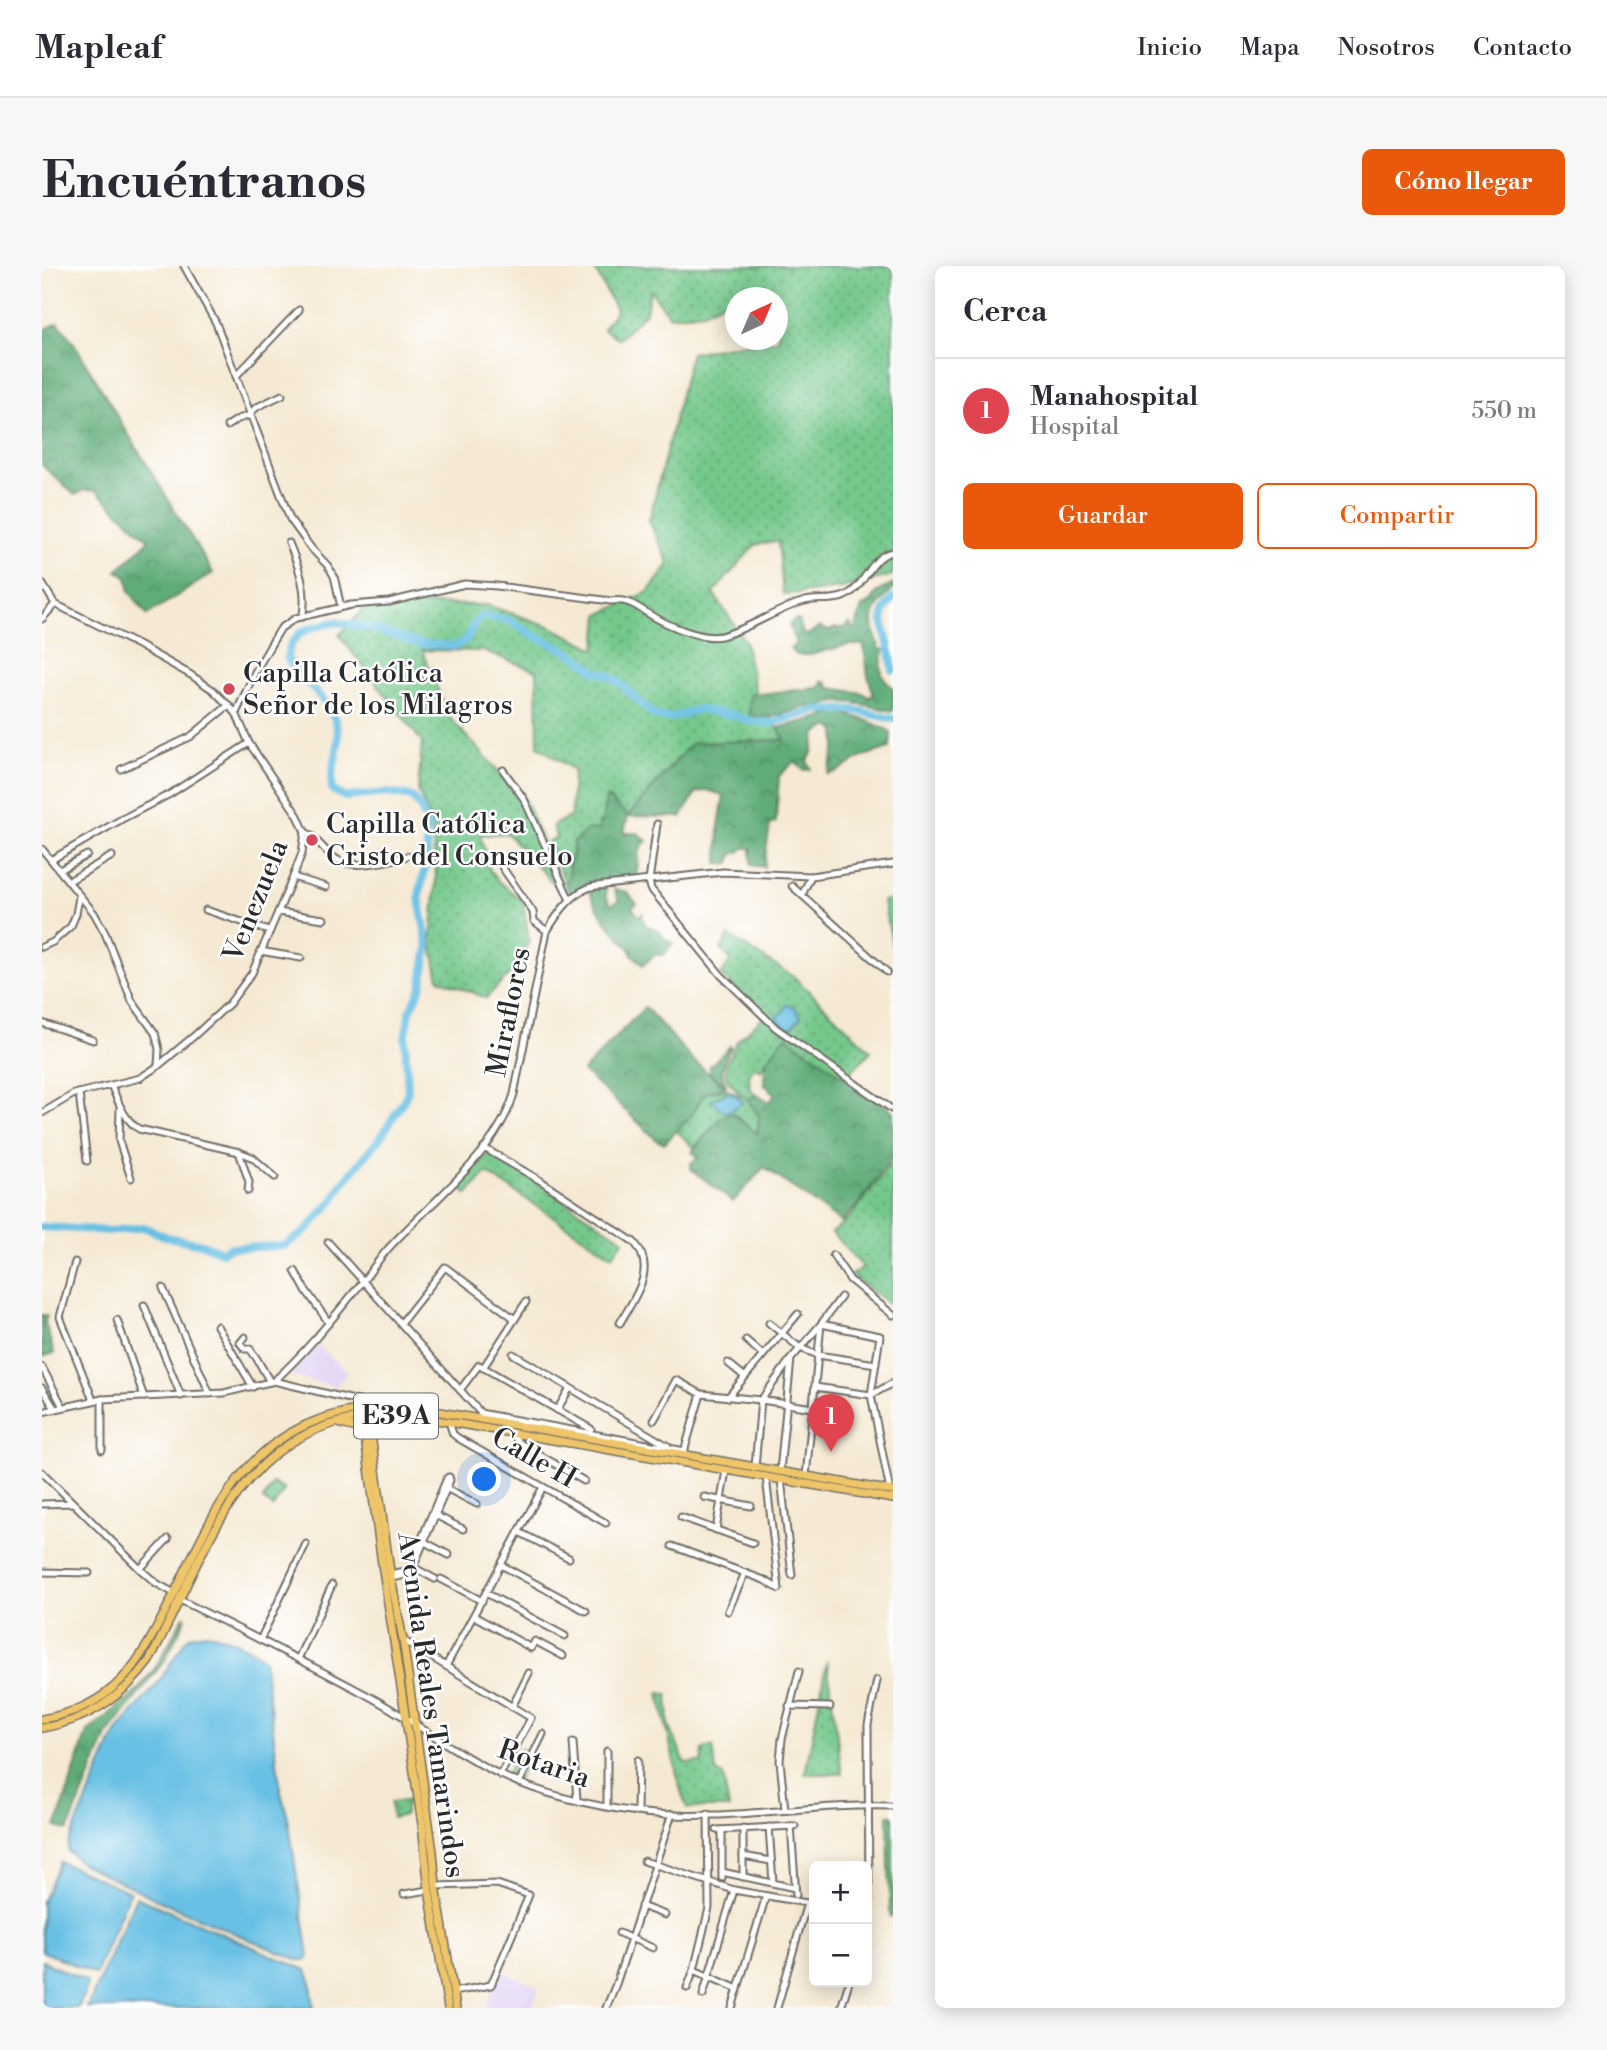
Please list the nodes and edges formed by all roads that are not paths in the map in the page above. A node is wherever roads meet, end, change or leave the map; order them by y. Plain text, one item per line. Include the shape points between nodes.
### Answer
1 (184, 266) edge
2 (299, 310) dead end
3 (236, 376) junction
4 (282, 395) dead end
5 (250, 414) junction
6 (228, 426) dead end
7 (289, 544) dead end
8 (893, 552) edge
9 (42, 583) edge
10 (55, 604) junction
11 (341, 607) junction
12 (302, 617) junction
13 (42, 619) edge
14 (229, 705) junction
15 (236, 713) junction
16 (249, 743) junction
17 (121, 769) dead end
18 (503, 770) dead end
19 (657, 824) dead end
20 (305, 832) junction
21 (42, 849) edge
22 (87, 855) dead end
23 (112, 856) dead end
24 (407, 856) dead end
25 (51, 860) junction
26 (893, 864) edge
27 (502, 867) dead end
28 (60, 870) junction
29 (811, 876) junction
30 (293, 877) junction
31 (69, 881) junction
32 (649, 881) junction
33 (792, 886) dead end
34 (326, 887) dead end
35 (802, 894) junction
36 (79, 896) junction
37 (570, 900) junction
38 (206, 910) dead end
39 (278, 912) junction
40 (324, 919) dead end
41 (269, 931) junction
42 (547, 931) junction
43 (42, 947) edge
44 (260, 951) junction
45 (301, 958) dead end
46 (887, 972) dead end
47 (42, 1023) edge
48 (93, 1040) dead end
49 (158, 1066) junction
50 (111, 1085) junction
51 (79, 1094) junction
52 (121, 1108) junction
53 (893, 1110) edge
54 (42, 1113) edge
55 (484, 1148) junction
56 (239, 1152) junction
57 (87, 1161) dead end
58 (275, 1177) dead end
59 (131, 1178) dead end
60 (248, 1191) dead end
61 (328, 1242) dead end
62 (833, 1255) dead end
63 (75, 1262) dead end
64 (295, 1271) dead end
65 (362, 1282) junction
66 (163, 1288) dead end
67 (841, 1297) dead end
68 (526, 1302) dead end
69 (144, 1305) dead end
70 (798, 1314) dead end
71 (893, 1315) edge
72 (515, 1319) junction
73 (117, 1320) dead end
74 (329, 1323) junction
75 (401, 1323) junction
76 (620, 1323) dead end
77 (769, 1323) dead end
78 (821, 1324) junction
79 (217, 1326) dead end
80 (782, 1333) junction
81 (244, 1337) dead end
82 (746, 1340) dead end
83 (800, 1348) junction
84 (513, 1354) dead end
85 (764, 1355) junction
86 (818, 1355) junction
87 (791, 1359) junction
88 (728, 1363) dead end
89 (876, 1364) junction
90 (42, 1367) edge
91 (483, 1368) junction
92 (745, 1377) junction
93 (272, 1382) junction
94 (893, 1382) edge
95 (253, 1387) junction
96 (815, 1387) junction
97 (42, 1388) edge
98 (570, 1388) junction
99 (460, 1390) junction
100 (210, 1394) junction
101 (701, 1394) junction
102 (872, 1395) junction
103 (181, 1396) junction
104 (144, 1397) junction
105 (728, 1397) junction
106 (102, 1399) junction
107 (761, 1400) junction
108 (93, 1401) junction
109 (786, 1404) junction
110 (63, 1407) junction
111 (364, 1408) junction
112 (813, 1408) junction
113 (55, 1409) junction
114 (557, 1410) junction
115 (826, 1410) dead end
116 (42, 1412) edge
117 (483, 1416) junction
118 (365, 1417) junction
119 (411, 1417) junction
120 (654, 1420) dead end
121 (449, 1422) junction
122 (580, 1423) junction
123 (330, 1425) junction
124 (591, 1429) dead end
125 (509, 1432) junction
126 (579, 1433) junction
127 (524, 1434) junction
128 (369, 1442) junction
129 (521, 1444) junction
130 (672, 1448) junction
131 (102, 1450) dead end
132 (683, 1453) junction
133 (755, 1466) junction
134 (726, 1470) junction
135 (42, 1472) edge
136 (780, 1475) junction
137 (806, 1476) junction
138 (766, 1477) junction
139 (796, 1478) junction
140 (584, 1481) dead end
141 (543, 1487) junction
142 (892, 1494) edge
143 (704, 1497) dead end
144 (721, 1500) junction
145 (73, 1503) junction
146 (42, 1504) edge
147 (477, 1504) dead end
148 (751, 1506) dead end
149 (433, 1515) junction
150 (681, 1517) dead end
151 (606, 1523) dead end
152 (463, 1529) dead end
153 (716, 1530) junction
154 (519, 1532) junction
155 (168, 1539) dead end
156 (423, 1541) junction
157 (753, 1543) dead end
158 (306, 1544) dead end
159 (672, 1546) dead end
160 (449, 1555) dead end
161 (569, 1558) dead end
162 (501, 1565) junction
163 (412, 1567) junction
164 (140, 1569) junction
165 (42, 1572) edge
166 (89, 1573) dead end
167 (745, 1573) junction
168 (391, 1576) junction
169 (792, 1576) dead end
170 (332, 1585) dead end
171 (486, 1593) junction
172 (177, 1597) junction
173 (482, 1601) junction
174 (586, 1611) dead end
175 (728, 1611) dead end
176 (474, 1616) junction
177 (565, 1636) dead end
178 (260, 1640) junction
179 (402, 1640) junction
180 (563, 1656) dead end
181 (298, 1659) junction
182 (446, 1666) junction
183 (799, 1671) dead end
184 (529, 1673) dead end
185 (877, 1680) dead end
186 (789, 1706) junction
187 (512, 1707) junction
188 (830, 1707) dead end
189 (405, 1717) junction
190 (42, 1719) edge
191 (414, 1722) junction
192 (42, 1728) edge
193 (542, 1734) dead end
194 (573, 1742) dead end
195 (607, 1751) dead end
196 (638, 1759) dead end
197 (500, 1775) junction
198 (519, 1783) junction
199 (577, 1800) junction
200 (869, 1805) junction
201 (893, 1806) edge
202 (607, 1807) junction
203 (785, 1810) junction
204 (637, 1812) junction
205 (755, 1812) junction
206 (672, 1814) junction
207 (708, 1814) junction
208 (769, 1827) junction
209 (743, 1828) junction
210 (756, 1828) junction
211 (428, 1844) junction
212 (743, 1856) junction
213 (644, 1861) dead end
214 (771, 1861) junction
215 (869, 1861) edge
216 (654, 1865) junction
217 (743, 1877) junction
218 (709, 1882) junction
219 (773, 1883) junction
220 (433, 1888) junction
221 (795, 1888) junction
222 (734, 1890) junction
223 (404, 1894) dead end
224 (796, 1895) dead end
225 (766, 1896) junction
226 (641, 1906) junction
227 (665, 1915) dead end
228 (619, 1933) dead end
229 (631, 1938) junction
230 (653, 1948) dead end
231 (694, 1970) junction
232 (710, 1977) junction
233 (847, 1987) edge
234 (687, 1988) dead end
235 (738, 1989) junction
236 (453, 1992) junction
237 (703, 1995) dead end
238 (452, 2007) edge
239 (606, 2008) edge
240 (732, 2008) edge
241 (777, 2008) edge
242 (841, 2008) edge

1 - 3 street via 216,323
2 - 3 street
3 - 5 street
4 - 5 street
5 - 6 street
5 - 11 street via 290,519 334,576
7 - 12 street via 305,601
8 - 11 street via 880,557 846,596 805,601 717,637 689,633 623,600 497,586 465,584 389,602
9 - 10 street
10 - 13 street
10 - 14 street, Venezuela via 191,675
11 - 12 street
12 - 15 street via 281,628
14 - 15 street, Venezuela
14 - 17 street via 190,737
15 - 16 street, Venezuela
16 - 20 street, Venezuela
16 - 25 street via 170,794
18 - 37 street via 524,799
19 - 32 street
20 - 24 street via 350,864
20 - 30 street, Venezuela
21 - 25 street
22 - 28 street
23 - 31 street
25 - 28 street
26 - 29 street, Miraflores
27 - 42 street via 533,912 534,921
28 - 31 street
29 - 32 street, Miraflores via 723,872
29 - 35 street
30 - 34 street
30 - 39 street, Venezuela
31 - 36 street
32 - 37 street, Miraflores via 587,888
32 - 53 street via 650,889 721,975 776,1028
33 - 35 street
35 - 46 street
36 - 43 street via 71,926
36 - 49 street via 105,933 132,1001 155,1033
37 - 42 street, Miraflores
38 - 41 street
39 - 40 street
39 - 41 street, Venezuela
41 - 44 street, Venezuela
42 - 55 street, Miraflores via 512,1100
44 - 45 street
44 - 49 street, Venezuela via 252,973 229,1004
47 - 48 street
49 - 50 street, Venezuela via 140,1078
50 - 51 street, Venezuela
50 - 52 street
51 - 54 street, Venezuela
51 - 57 street
52 - 56 street via 139,1129
52 - 59 street via 119,1141
55 - 65 street, Miraflores
55 - 76 street via 635,1242 645,1261 644,1278
56 - 58 street
56 - 60 street
61 - 65 street
62 - 71 street via 850,1280
63 - 108 street via 60,1317
64 - 74 street
65 - 74 street, Miraflores
65 - 75 street
66 - 100 street
67 - 78 street
68 - 72 street
69 - 103 street
70 - 80 street
72 - 75 street via 445,1267
72 - 91 street
73 - 104 street
74 - 93 street, Miraflores
75 - 99 street
77 - 80 street
78 - 83 street
78 - 86 street
78 - 89 street via 880,1336
79 - 95 street
80 - 83 street
80 - 85 street
81 - 93 street via 240,1343 250,1349
82 - 85 street
83 - 86 street
83 - 87 street
84 - 98 street
85 - 92 street
86 - 89 street
86 - 96 street
87 - 107 street
87 - 109 street
88 - 92 street
89 - 102 street
90 - 110 street
91 - 99 street via 479,1365
91 - 114 street
92 - 105 street
93 - 95 street
93 - 111 street via 362,1402
94 - 102 street
95 - 100 street
96 - 102 street
96 - 112 street
97 - 113 street
98 - 114 street
98 - 130 street
99 - 117 street
100 - 103 street
101 - 105 street
101 - 120 street via 676,1380
101 - 132 street
102 - 142 street
103 - 104 street
104 - 106 street
105 - 107 street
106 - 108 street
106 - 131 street
107 - 109 street
107 - 133 street
108 - 110 street
109 - 112 street
109 - 136 street
110 - 113 street
111 - 117 main road, E39A
111 - 118 main road, Avenida Reales Tamarindos
111 - 172 main road, E39A via 300,1428 257,1458 220,1504
112 - 115 street
112 - 137 street
113 - 116 street
114 - 122 street
117 - 126 main road, E39A
118 - 119 main road, E39A
118 - 123 main road, E39A
118 - 128 main road, Avenida Reales Tamarindos
119 - 121 main road, E39A
119 - 128 main road via 384,1422
121 - 125 main road, E39A
121 - 141 street, Calle H via 458,1438
122 - 124 street
122 - 126 street
123 - 128 main road via 353,1426
123 - 172 main road, E39A via 301,1437 257,1469 220,1521
125 - 127 main road, E39A
125 - 129 street
126 - 130 street
126 - 132 main road, E39A
127 - 129 street
127 - 134 main road, E39A
128 - 168 main road, Avenida Reales Tamarindos
128 - 189 main road, Avenida Reales Tamarindos
129 - 140 street
130 - 132 street
132 - 133 main road, E39A
133 - 136 main road, E39A
134 - 138 main road, E39A
134 - 144 street
135 - 145 street, Rotaria
136 - 138 main road, E39A
136 - 139 main road, E39A
136 - 169 street
137 - 139 main road, E39A
137 - 142 main road, E39A
138 - 167 street via 779,1589
139 - 142 main road, E39A
141 - 151 street, Calle H
141 - 154 street
143 - 144 street
144 - 148 street
144 - 153 street
145 - 146 street
145 - 164 street, Rotaria
147 - 149 street via 444,1488
149 - 152 street
149 - 156 street
150 - 153 street
153 - 157 street
154 - 161 street
154 - 162 street
155 - 164 street
156 - 160 street
156 - 163 street
158 - 178 street
159 - 167 street
162 - 171 street
162 - 174 street
163 - 168 street via 408,1575
163 - 173 street
164 - 172 street, Rotaria
165 - 166 street
167 - 175 street
168 - 179 main road, Avenida Reales Tamarindos
170 - 181 street
171 - 173 street
171 - 177 street
172 - 178 street, Rotaria
172 - 190 main road, E39A via 142,1655 119,1682 79,1708
172 - 192 main road, E39A via 149,1661 127,1687 86,1714
173 - 176 street
176 - 180 street via 531,1648 535,1641
176 - 182 street
178 - 181 street, Rotaria
179 - 182 street
179 - 191 main road, Avenida Reales Tamarindos
181 - 189 street, Rotaria
182 - 187 street
183 - 186 street
184 - 187 street
185 - 200 street via 868,1726
186 - 188 street
186 - 203 street via 780,1761
187 - 197 street via 531,1718
189 - 191 street, Rotaria
189 - 211 main road, Avenida Reales Tamarindos
191 - 197 street, Rotaria
191 - 211 main road, Avenida Reales Tamarindos
193 - 198 street
194 - 199 street
195 - 202 street
196 - 204 street
197 - 198 street, Rotaria
198 - 199 street, Rotaria
199 - 202 street, Rotaria
200 - 201 street, Rotaria
200 - 203 street, Rotaria
200 - 215 street
202 - 204 street, Rotaria
203 - 205 street, Rotaria
204 - 206 street, Rotaria
205 - 207 street, Rotaria
205 - 210 street
206 - 207 street, Rotaria
206 - 216 street
207 - 218 street
208 - 210 street
208 - 214 street
208 - 221 street via 793,1826
209 - 210 street
209 - 212 street
209 - 217 street via 720,1830 722,1875
211 - 220 main road, Avenida Reales Tamarindos
212 - 214 street
212 - 217 street
213 - 216 street
214 - 219 street
216 - 218 street
216 - 226 street
217 - 219 street
218 - 222 street
218 - 231 street via 708,1912
219 - 221 street
220 - 223 street
220 - 236 main road, Avenida Reales Tamarindos
220 - 236 street via 496,1884 529,1895 491,1985
220 - 238 main road, Avenida Reales Tamarindos
221 - 224 street
222 - 225 street
222 - 232 street
225 - 235 street
225 - 241 street via 807,1903
226 - 227 street
226 - 229 street
228 - 229 street
229 - 230 street
229 - 239 street
231 - 232 street
231 - 234 street
232 - 235 street
232 - 237 street
233 - 242 street
235 - 240 street
236 - 238 main road, Avenida Reales Tamarindos

